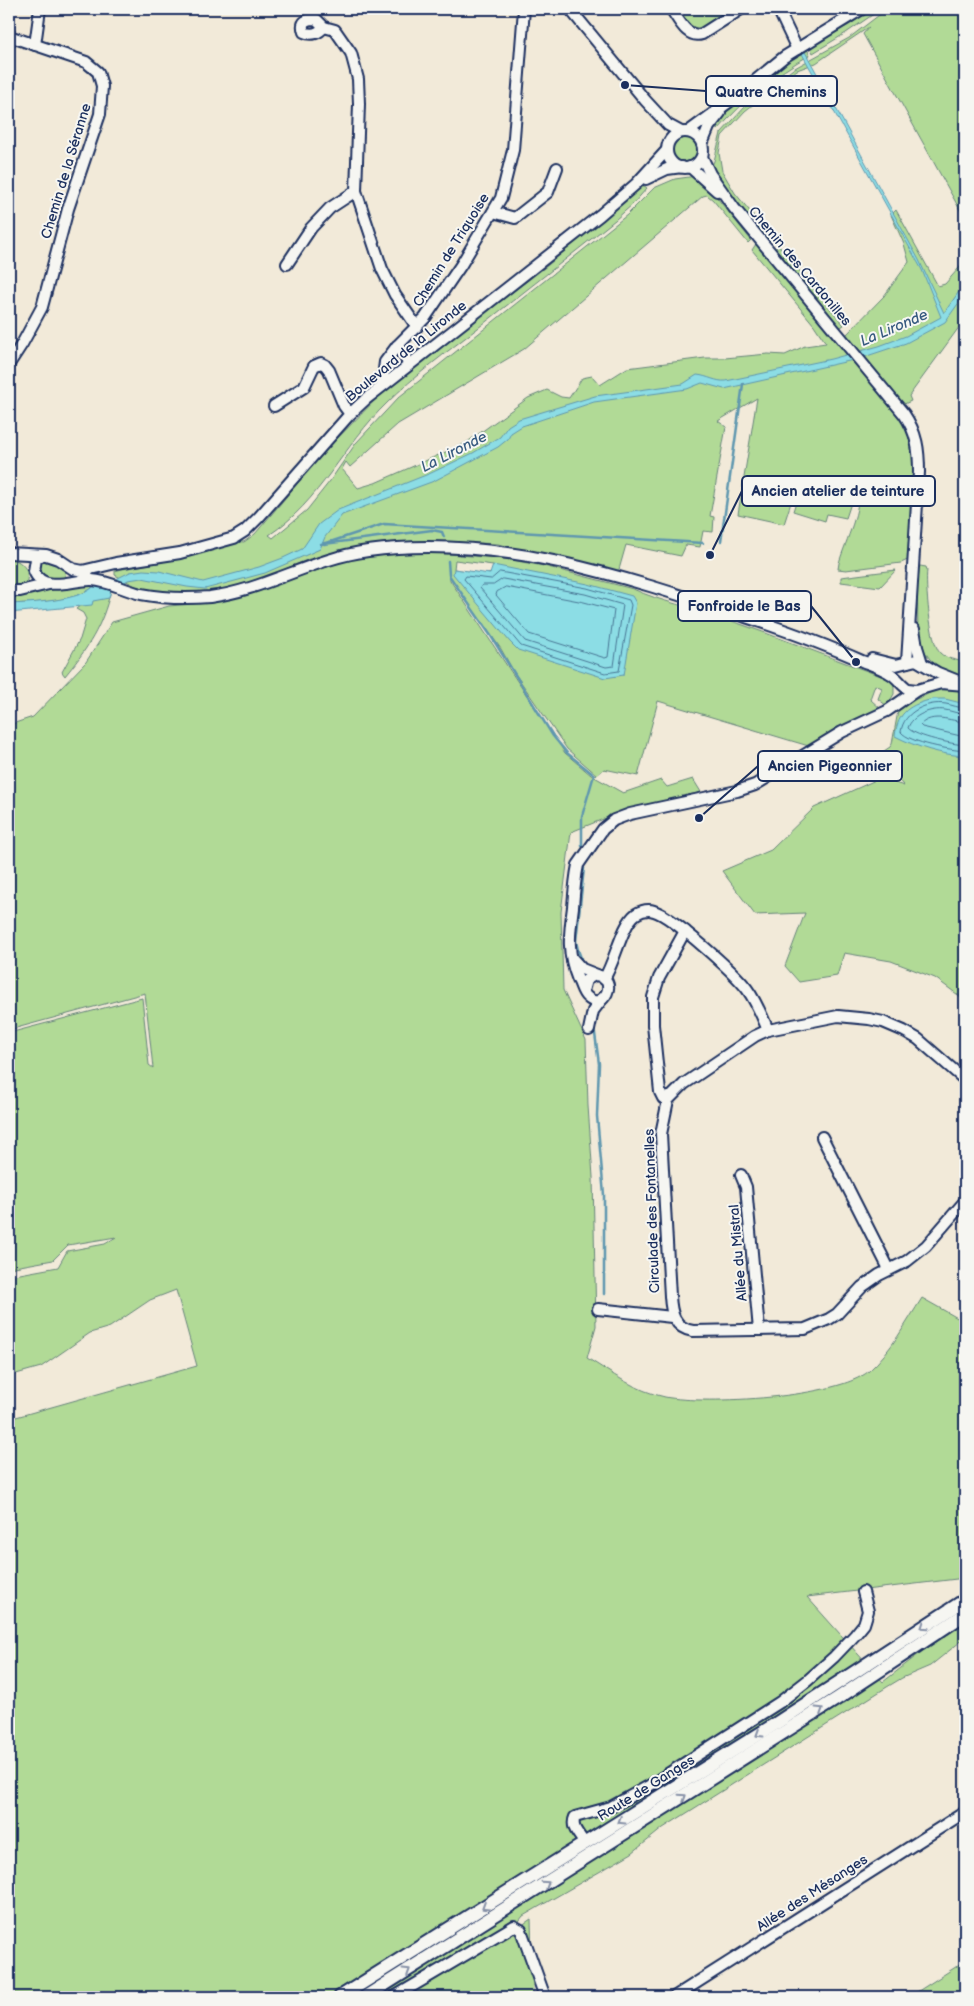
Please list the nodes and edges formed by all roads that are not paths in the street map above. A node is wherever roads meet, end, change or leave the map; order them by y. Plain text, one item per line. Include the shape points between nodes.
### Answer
1 (40, 9) edge
2 (524, 9) edge
3 (570, 9) edge
4 (671, 9) edge
5 (741, 9) edge
6 (778, 9) edge
7 (862, 9) edge
8 (324, 27) dead end
9 (9, 36) edge
10 (35, 45) junction
11 (797, 49) junction
12 (729, 102) junction
13 (648, 103) junction
14 (684, 132) junction
15 (702, 144) junction
16 (668, 147) junction
17 (702, 157) junction
18 (686, 167) junction
19 (557, 168) dead end
20 (636, 184) junction
21 (356, 191) junction
22 (734, 208) junction
23 (493, 212) junction
24 (287, 264) dead end
25 (417, 327) junction
26 (397, 346) junction
27 (9, 364) edge
28 (408, 365) junction
29 (382, 385) junction
30 (274, 406) dead end
31 (350, 414) junction
32 (9, 553) edge
33 (42, 555) junction
34 (64, 563) junction
35 (116, 563) junction
36 (36, 575) junction
37 (81, 576) junction
38 (103, 579) junction
39 (65, 582) junction
40 (50, 584) junction
41 (29, 588) junction
42 (9, 592) edge
43 (912, 595) junction
44 (839, 650) junction
45 (906, 662) junction
46 (924, 664) junction
47 (900, 682) junction
48 (965, 684) edge
49 (918, 689) junction
50 (896, 705) junction
51 (685, 931) junction
52 (570, 955) junction
53 (600, 977) junction
54 (584, 993) junction
55 (604, 998) junction
56 (768, 1030) junction
57 (965, 1080) edge
58 (670, 1097) junction
59 (822, 1137) dead end
60 (741, 1175) dead end
61 (965, 1202) edge
62 (889, 1269) junction
63 (598, 1309) dead end
64 (672, 1317) junction
65 (759, 1330) junction
66 (863, 1592) dead end
67 (965, 1600) edge
68 (965, 1614) edge
69 (965, 1812) edge
70 (585, 1844) junction
71 (340, 1997) edge
72 (365, 1997) edge
73 (394, 1997) edge
74 (545, 1997) edge
75 (674, 1997) edge

1 - 10 street
2 - 23 street, Chemin de Triquoise via 513,150 501,198
3 - 13 street
4 - 5 street via 686,29 697,36
6 - 11 street
7 - 11 street
8 - 21 street via 335,30 351,54 358,79
9 - 10 street, Chemin de la Séranne
10 - 27 street, Chemin de la Séranne via 93,67 102,86 102,99 42,307
11 - 12 street
12 - 14 street
12 - 15 street via 709,127
13 - 14 street via 668,124
13 - 16 street via 664,128
14 - 15 street via 698,137
14 - 16 street via 675,135
15 - 17 street
16 - 18 street via 671,162
16 - 20 street, Boulevard de la Lironde
17 - 18 street
17 - 22 street, Chemin des Cardonilles
18 - 20 street, Boulevard de la Lironde via 667,169
18 - 22 street, Chemin des Cardonilles
19 - 23 street via 548,192 515,218
20 - 28 street, Boulevard de la Lironde
21 - 24 street via 330,208 311,228
21 - 25 street via 382,269
22 - 43 street, Chemin des Cardonilles via 904,414 917,439 919,472
23 - 25 street, Chemin de Triquoise via 426,318
25 - 26 street, Chemin de Triquoise
26 - 28 street
26 - 29 street, Chemin de Triquoise via 385,362
28 - 29 street, Boulevard de la Lironde
29 - 31 street, Boulevard de la Lironde
30 - 31 street via 304,387 314,366 321,363 330,370
31 - 35 street, Boulevard de la Lironde via 245,531 221,543
32 - 33 street
32 - 36 street
33 - 34 street
33 - 36 street via 34,562
34 - 37 street
34 - 39 street via 70,573
35 - 37 street, Boulevard de la Lironde
35 - 38 street, Boulevard de la Lironde
36 - 40 street
36 - 41 street
37 - 38 street
37 - 39 street, Boulevard de la Lironde
38 - 44 street via 151,595 209,597 248,589 315,563 356,553 456,546 530,556 614,576 677,594
39 - 40 street
40 - 41 street
41 - 42 street
43 - 45 street
43 - 46 street via 914,634
44 - 45 street via 888,664
44 - 47 street via 886,671
45 - 46 street via 913,660
45 - 47 street via 899,671
46 - 48 street
46 - 49 street via 929,677 925,686
47 - 49 street via 908,689
47 - 50 street
48 - 49 street
49 - 50 street
50 - 52 street via 842,732 755,786 630,814 608,824 578,865 569,932
51 - 53 street via 655,911 645,910 635,915 624,932 615,959
51 - 56 street via 736,976 752,996
51 - 58 street via 659,978 653,997 660,1092 663,1098
52 - 53 street via 582,969
52 - 54 street
53 - 54 street via 586,980
53 - 55 street via 608,988
54 - 55 street via 594,1001
54 - 55 street via 589,1030 593,1011
56 - 57 street via 838,1016 883,1022 918,1039
56 - 58 street via 684,1084
58 - 64 street, Circulade des Fontanelles via 661,1134
59 - 62 street
60 - 65 street, Allée du Mistral via 746,1187
61 - 62 street via 926,1246 907,1261
62 - 65 street via 862,1287 838,1314 805,1330
63 - 64 street
64 - 65 street via 683,1328 693,1332
66 - 70 street via 868,1611 864,1624 827,1663 780,1702 649,1786 611,1807 575,1817 574,1828
67 -> 70 main road, Route de Ganges
72 -> 68 main road, Route de Ganges
69 - 75 street, Allée des Mésanges
70 -> 71 main road, Route de Ganges
73 - 74 street via 514,1926 521,1930

